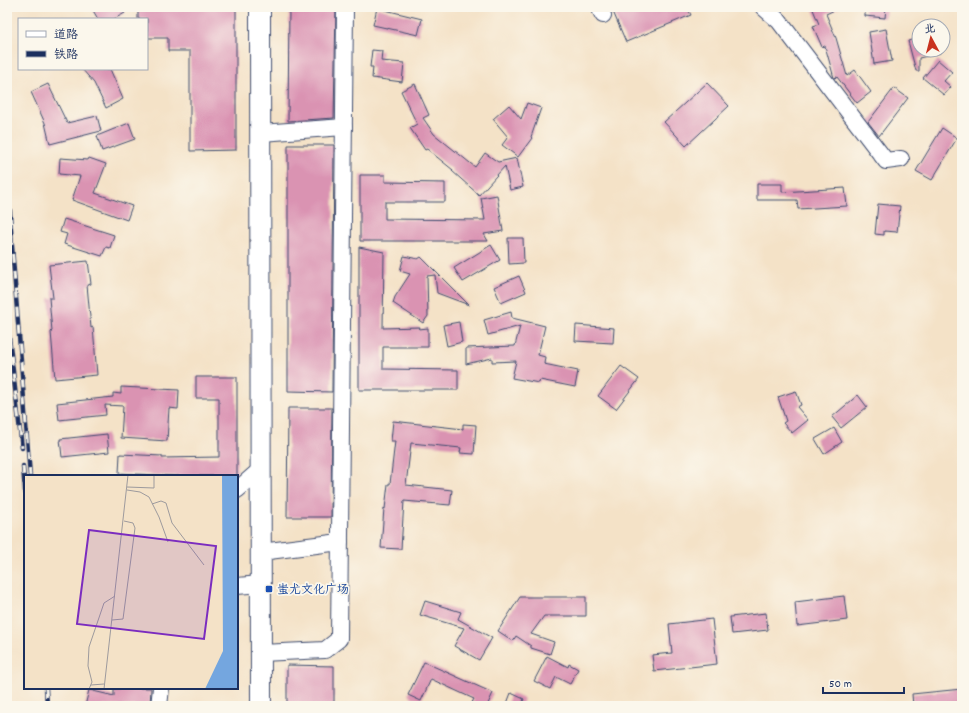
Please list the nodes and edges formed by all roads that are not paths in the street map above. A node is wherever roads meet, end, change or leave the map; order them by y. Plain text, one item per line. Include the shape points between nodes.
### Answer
1 (260, 7) edge
2 (345, 7) edge
3 (763, 7) edge
4 (344, 127) junction
5 (261, 133) junction
6 (901, 160) dead end
7 (261, 469) junction
8 (238, 489) edge
9 (340, 542) junction
10 (261, 552) junction
11 (261, 584) junction
12 (238, 586) edge
13 (261, 653) junction
14 (162, 689) edge
15 (159, 706) edge
16 (261, 706) edge

1 - 5 main road
2 - 4 street
3 - 6 street via 779,21 886,161
4 - 5 street
4 - 9 street
5 - 7 main road
7 - 8 street
7 - 10 main road
9 - 10 street
9 - 13 street via 339,639 326,650
10 - 11 main road
11 - 12 street
11 - 13 main road
13 - 16 main road
14 - 15 street

